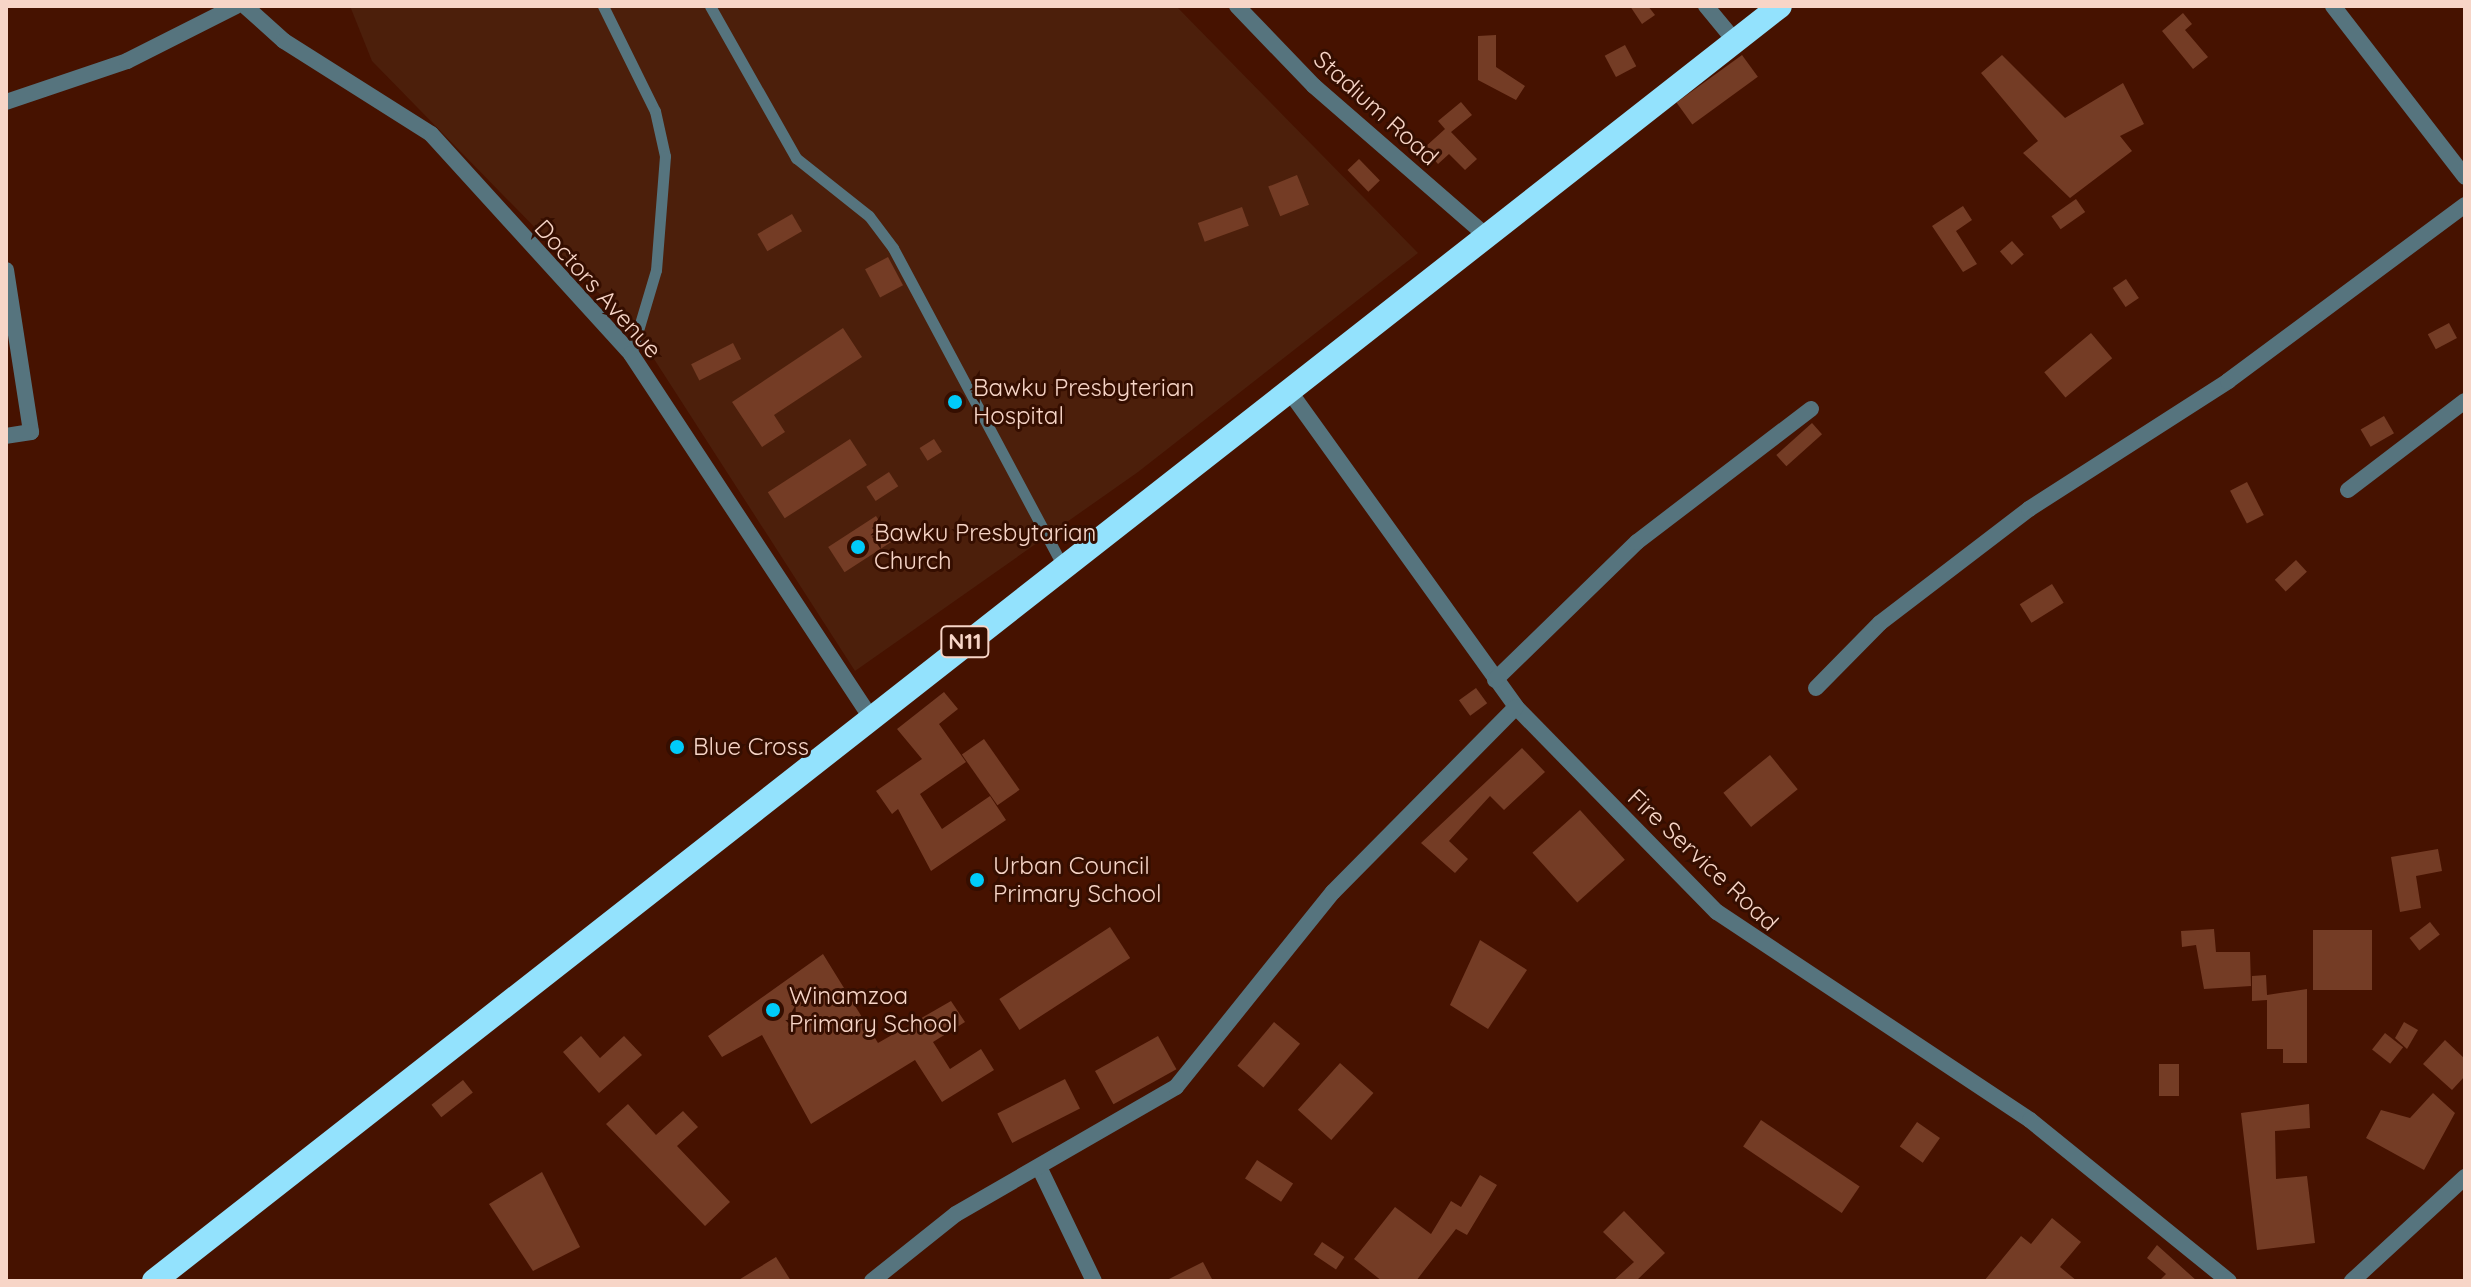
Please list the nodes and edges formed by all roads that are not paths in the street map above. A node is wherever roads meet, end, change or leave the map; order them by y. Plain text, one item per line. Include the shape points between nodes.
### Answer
1 (236, 6) edge
2 (245, 6) edge
3 (603, 6) edge
4 (710, 6) edge
5 (1237, 6) edge
6 (1706, 6) edge
7 (1780, 6) edge
8 (2333, 6) edge
9 (1734, 40) junction
10 (6, 102) edge
11 (2465, 177) edge
12 (2465, 205) edge
13 (1489, 238) junction
14 (6, 270) edge
15 (631, 354) junction
16 (1290, 392) junction
17 (2465, 401) edge
18 (1811, 409) dead end
19 (6, 436) edge
20 (2348, 490) dead end
21 (1063, 567) junction
22 (1495, 680) junction
23 (1816, 688) dead end
24 (1516, 707) junction
25 (869, 715) junction
26 (1040, 1169) junction
27 (2465, 1177) edge
28 (154, 1281) edge
29 (872, 1281) edge
30 (1094, 1281) edge
31 (2229, 1281) edge
32 (2352, 1281) edge

1 - 10 street via 127,61
2 - 15 street, Doctors Avenue via 284,41 431,134
3 - 15 lane via 655,111 665,156 656,270
4 - 21 lane via 796,158 869,216 893,248
5 - 13 street, Stadium Road via 1314,86
6 - 9 street
7 - 9 highway, N11
8 - 11 street
9 - 13 highway, N11
12 - 23 street via 2228,381 2040,501 1880,623
13 - 16 highway, N11
14 - 19 street via 31,432
15 - 25 street, Doctors Avenue
16 - 21 highway, N11
16 - 22 street, Fire Service Road
17 - 20 street
18 - 22 street via 1637,542
21 - 25 highway, N11
22 - 24 street, Fire Service Road
24 - 26 street via 1333,892 1186,1078
24 - 31 street, Fire Service Road via 1746,936 2030,1120
25 - 28 highway, N11 via 542,982
26 - 29 street via 945,1221
26 - 30 street
27 - 32 street

